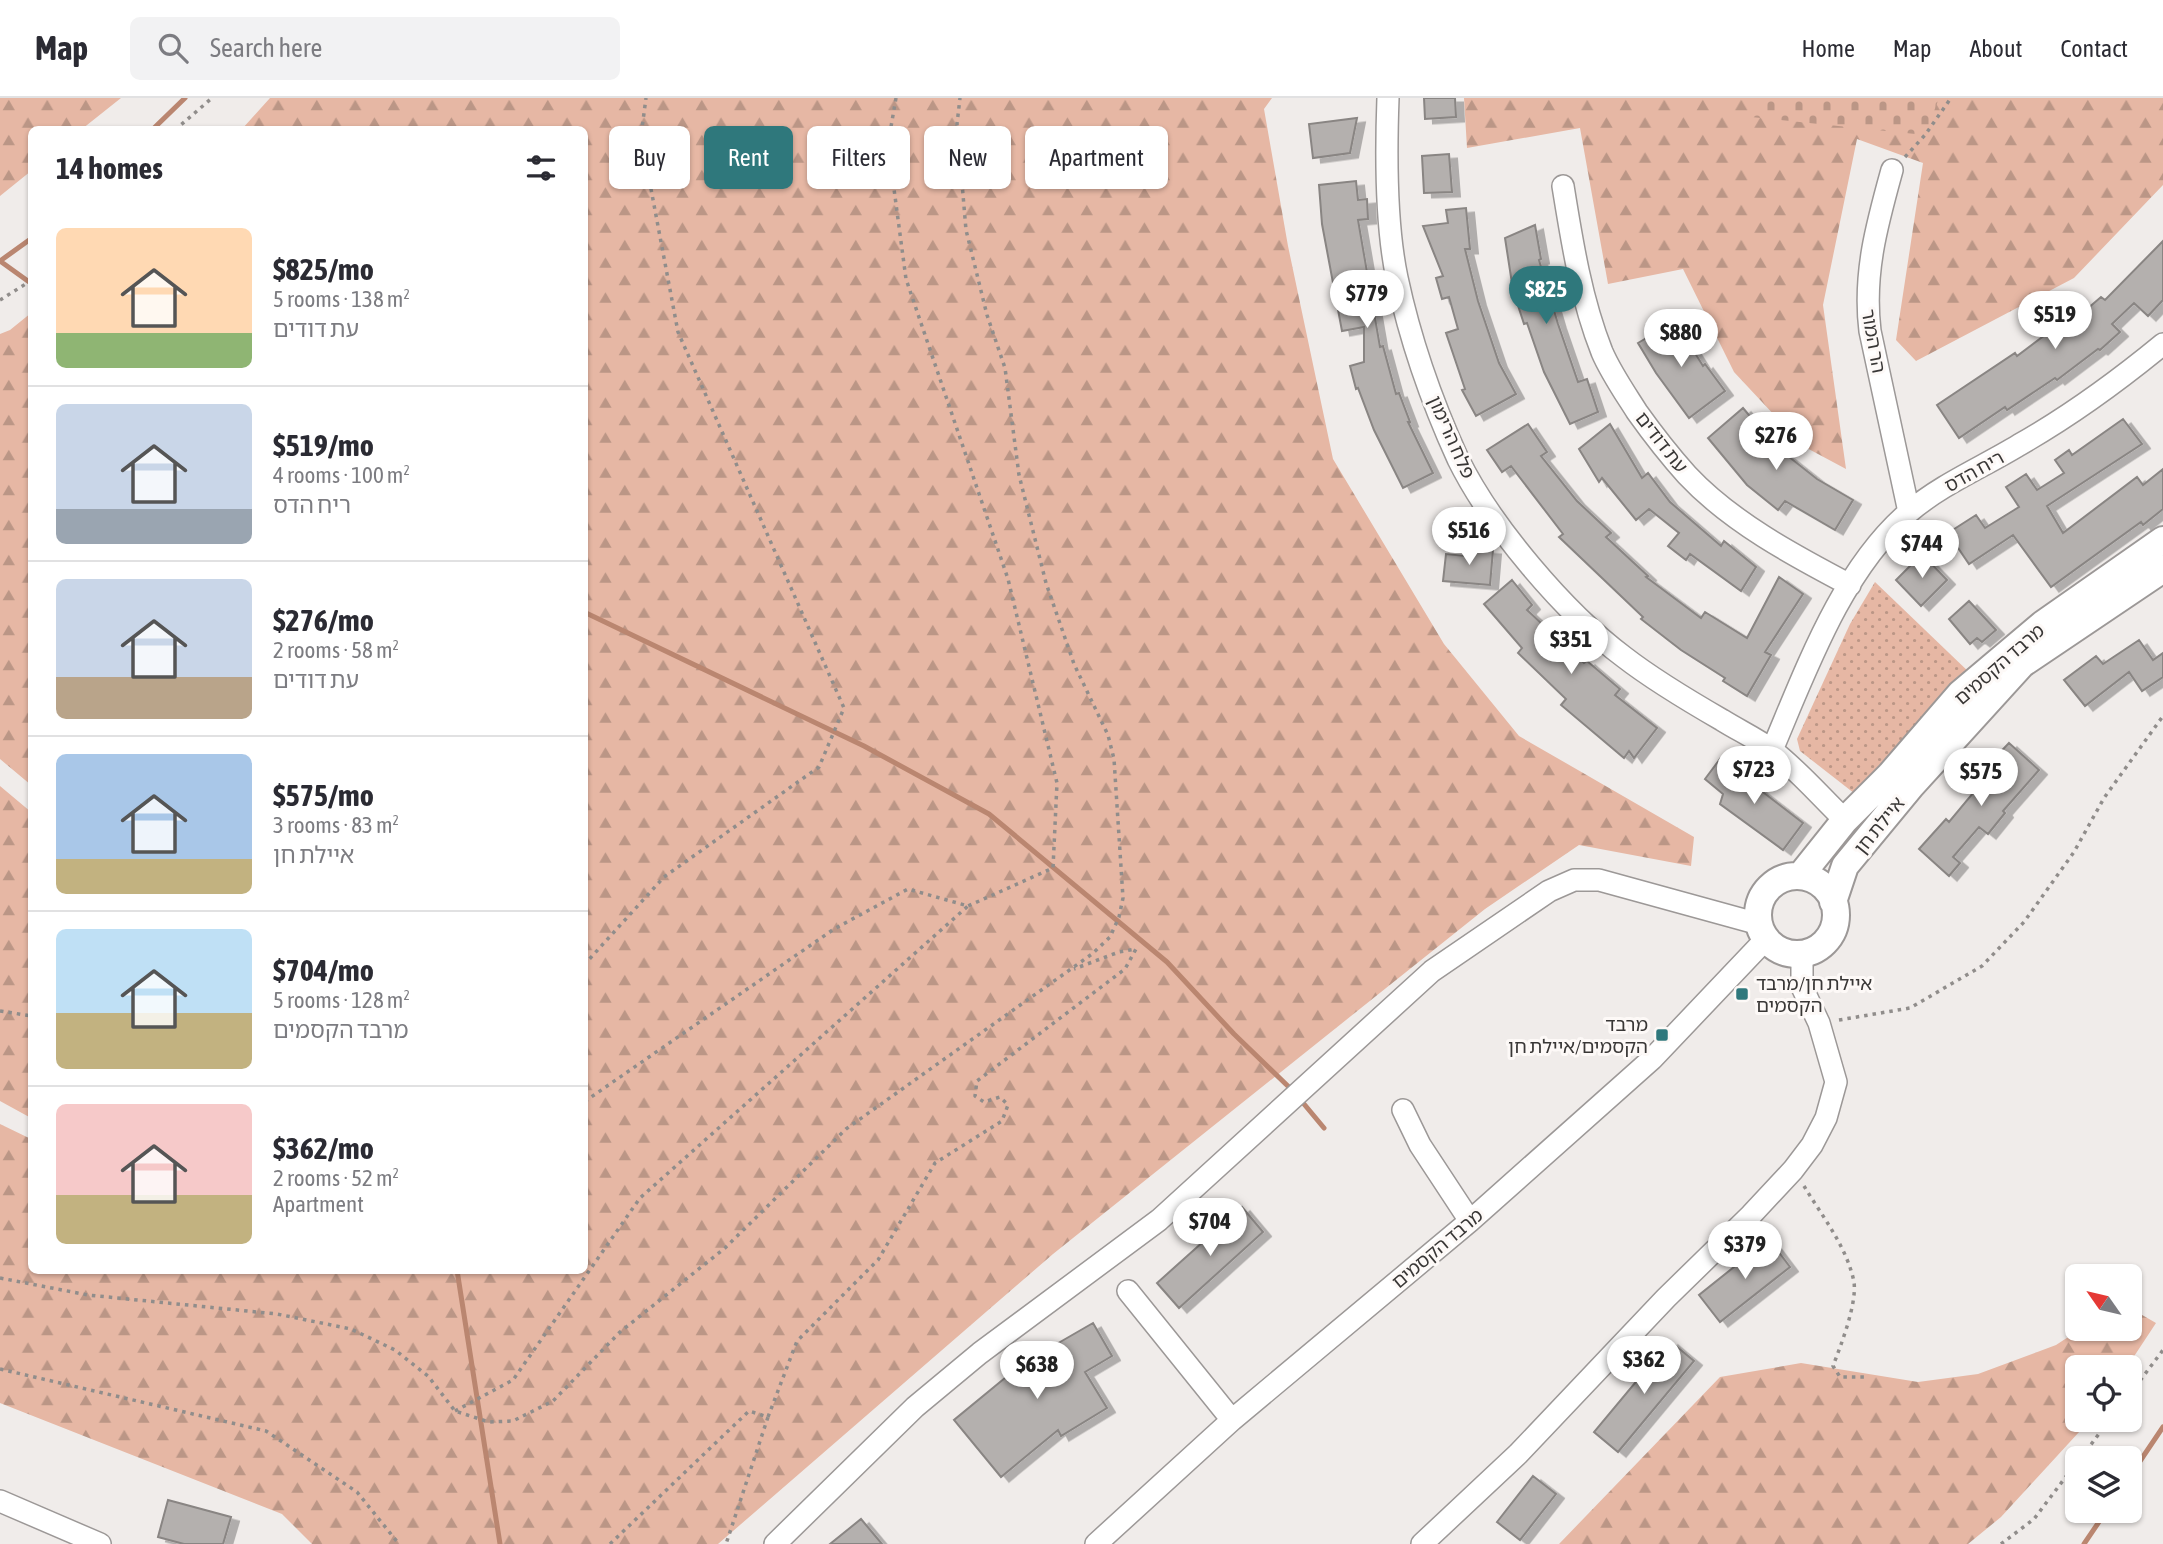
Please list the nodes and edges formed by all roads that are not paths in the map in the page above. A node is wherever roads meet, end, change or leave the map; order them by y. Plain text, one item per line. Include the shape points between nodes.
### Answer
1 (1388, 98) edge
2 (1892, 170) road end
3 (1563, 186) dead end
4 (2163, 344) edge
5 (1909, 512) junction
6 (2163, 540) edge
7 (2163, 569) edge
8 (1850, 586) junction
9 (1772, 750) junction
10 (1845, 820) junction
11 (1801, 875) junction
12 (1833, 902) junction
13 (1763, 932) junction
14 (1802, 954) junction
15 (1404, 1110) dead end
16 (1471, 1221) junction
17 (1128, 1291) dead end
18 (1232, 1420) junction
19 (0, 1501) edge
20 (100, 1544) edge
21 (775, 1544) edge
22 (1096, 1544) edge
23 (1422, 1544) edge

1 - 9 street, פלח הרימון via 1387,161 1396,276 1413,339 1459,461 1519,551 1593,631 1660,683
2 - 5 street, הר המור via 1873,240 1867,302
3 - 8 street, עת דודים via 1576,264 1603,354 1652,433 1721,505
4 - 5 street, ריח הדס via 2043,431
5 - 8 street, ריח הדס via 1872,552
6 - 10 street, מרבד הקסמים via 2043,624 1960,694
7 - 12 street, איילת חן via 2022,664 1845,866
8 - 9 street, ריח הדס
9 - 10 street, פלח הרימון
10 - 11 street, מרבד הקסמים
11 - 12 street via 1827,888
11 - 13 street via 1779,879 1768,888 1758,911
12 - 14 street via 1835,927 1826,942
13 - 14 street via 1777,949
13 - 16 street, מרבד הקסמים via 1652,1059
13 - 21 street via 1600,880 1574,880 1549,891 1432,971 1159,1220 915,1407
14 - 23 street via 1802,987 1819,1023 1836,1082 1826,1118 1812,1144 1751,1215 1518,1454
15 - 16 street via 1420,1145
16 - 18 street, מרבד הקסמים
17 - 18 street
18 - 22 street, מרבד הקסמים
19 - 20 street

